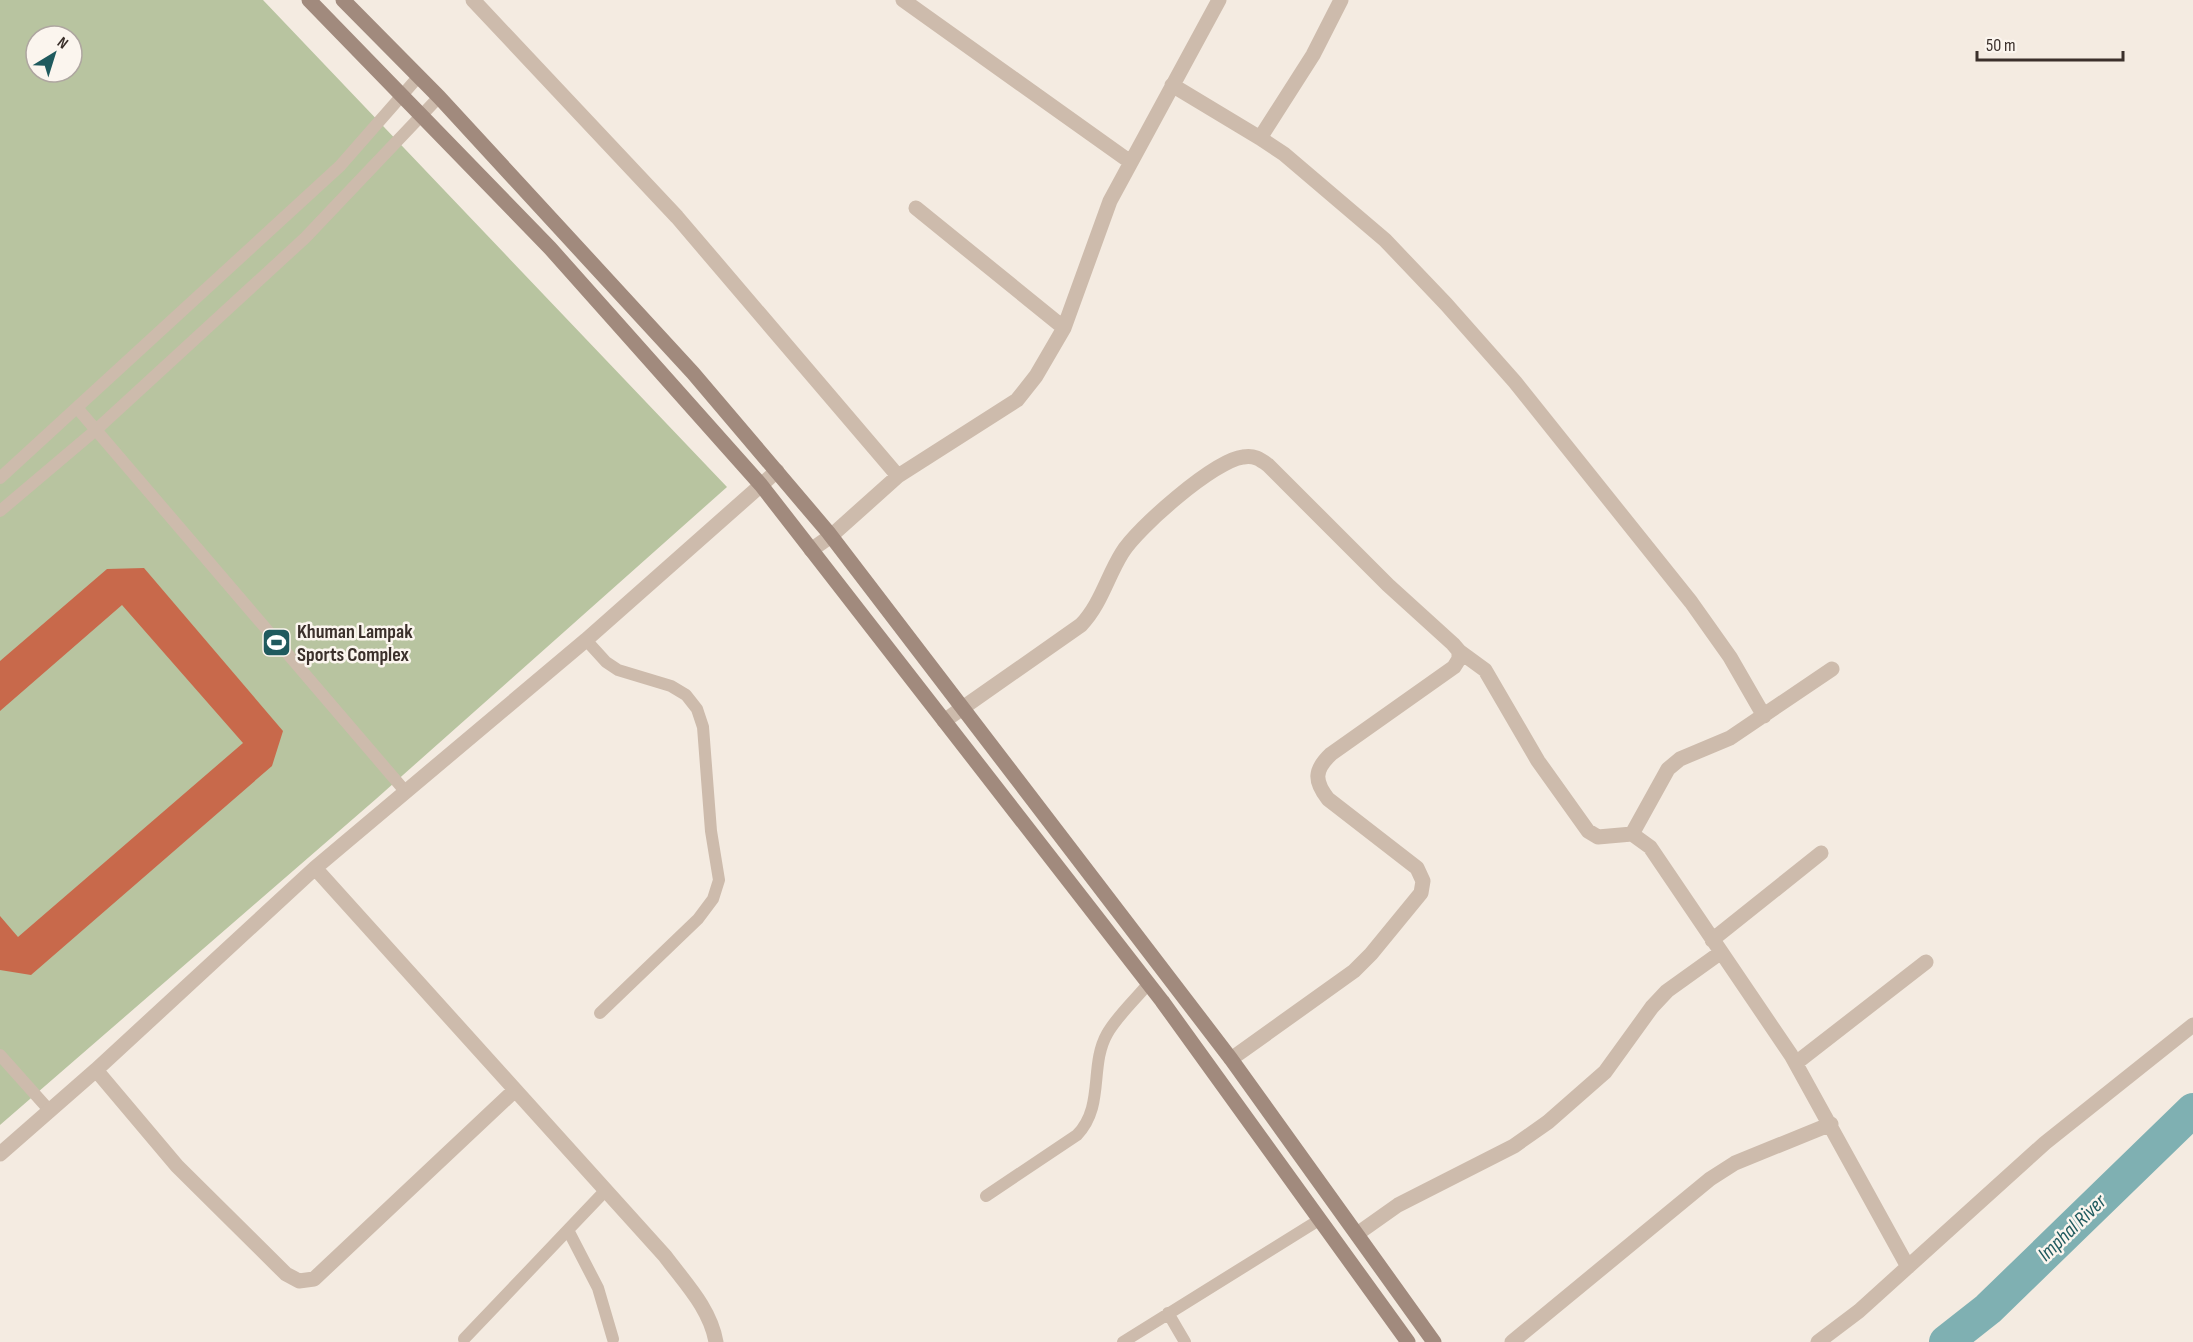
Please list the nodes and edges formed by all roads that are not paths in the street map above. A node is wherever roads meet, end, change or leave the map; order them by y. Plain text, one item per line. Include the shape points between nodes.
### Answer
1 (309, 0) edge
2 (343, 0) edge
3 (473, 0) edge
4 (903, 0) edge
5 (1219, 0) edge
6 (1341, 0) edge
7 (419, 76) junction
8 (1172, 85) junction
9 (401, 93) junction
10 (439, 97) junction
11 (421, 114) junction
12 (1260, 138) junction
13 (1129, 161) junction
14 (916, 208) dead end
15 (1064, 328) junction
16 (78, 408) junction
17 (97, 429) junction
18 (777, 471) junction
19 (0, 478) edge
20 (892, 481) junction
21 (761, 485) junction
22 (0, 511) edge
23 (831, 536) junction
24 (811, 549) junction
25 (586, 640) junction
26 (1459, 651) junction
27 (1832, 669) dead end
28 (962, 706) junction
29 (1764, 716) junction
30 (944, 720) junction
31 (405, 791) junction
32 (1632, 834) junction
33 (1821, 853) dead end
34 (315, 868) junction
35 (1716, 946) junction
36 (1926, 962) dead end
37 (1148, 984) junction
38 (600, 1013) dead end
39 (2193, 1026) edge
40 (0, 1055) edge
41 (1231, 1059) junction
42 (1796, 1063) junction
43 (96, 1070) junction
44 (515, 1090) junction
45 (50, 1111) junction
46 (1831, 1124) junction
47 (0, 1154) edge
48 (605, 1191) junction
49 (986, 1196) dead end
50 (1319, 1220) junction
51 (568, 1230) junction
52 (1357, 1234) junction
53 (1908, 1267) junction
54 (1168, 1314) junction
55 (464, 1339) dead end
56 (613, 1339) dead end
57 (716, 1342) edge
58 (1123, 1342) edge
59 (1185, 1342) edge
60 (1408, 1342) edge
61 (1434, 1342) edge
62 (1512, 1342) edge
63 (1818, 1342) edge

1 - 9 main road
2 - 7 main road
3 - 20 street via 677,217
4 - 13 street
5 - 8 street
6 - 12 street via 1293,88
7 - 9 lane
7 - 10 main road
8 - 12 street
8 - 13 street
9 - 11 main road
9 - 16 lane via 340,166
10 - 11 lane
10 - 18 main road via 693,373
11 - 17 lane via 305,238
11 - 21 main road via 550,248
12 - 29 street via 1385,240 1515,382 1691,602 1730,657
13 - 15 street via 1110,201
14 - 15 street
15 - 20 street via 1017,400
16 - 17 lane
16 - 19 lane
17 - 22 lane
17 - 31 lane
18 - 21 street
18 - 23 main road
20 - 23 street
21 - 24 main road
21 - 25 street
23 - 24 street
23 - 28 main road
24 - 30 main road
25 - 31 street
25 - 38 lane via 618,670 671,686 686,695 697,709 703,727 719,880 713,899 699,919
26 - 28 street via 1268,465 1257,457 1241,457 1225,464 1143,525 1122,553 1094,611 1081,625
26 - 32 street via 1485,670 1538,762 1588,831 1598,837
26 - 41 street via 1454,667 1331,754 1316,776 1328,800 1416,868 1423,881 1421,893 1353,971
27 - 29 street
28 - 30 street
28 - 41 main road
29 - 32 street via 1731,738 1680,759 1668,769
30 - 37 main road
31 - 34 street
32 - 35 street via 1650,847
33 - 35 street
34 - 43 street
34 - 44 street
35 - 42 street
35 - 52 street via 1652,1007 1605,1072 1548,1122 1514,1146 1398,1205
36 - 42 street
37 - 49 lane via 1107,1034 1087,1124
37 - 50 main road
39 - 53 street via 2046,1143
40 - 45 lane
41 - 52 main road
42 - 46 street
43 - 44 street via 177,1166 286,1274 299,1281 314,1279
43 - 45 street
44 - 48 street
45 - 47 street
46 - 53 street
46 - 62 street via 1735,1163 1710,1179
48 - 51 lane
48 - 57 street via 665,1256 705,1309
50 - 54 lane
50 - 60 main road
51 - 55 lane
51 - 56 lane via 598,1288
52 - 61 main road
53 - 63 street
54 - 58 lane
54 - 59 lane

